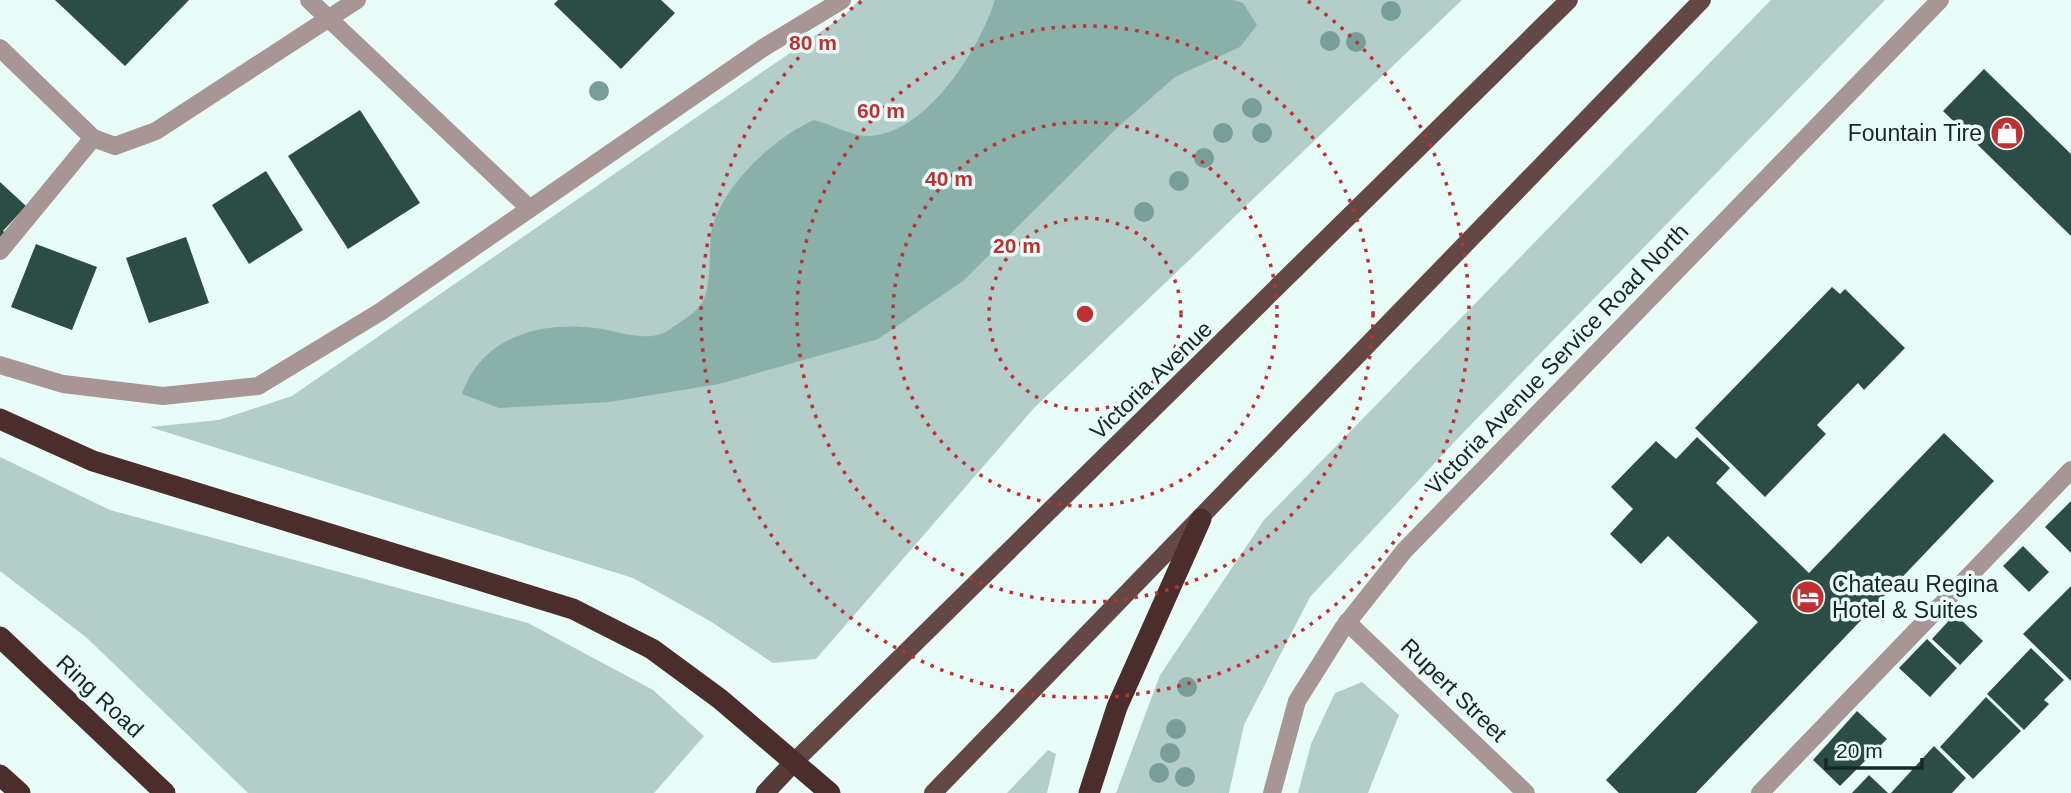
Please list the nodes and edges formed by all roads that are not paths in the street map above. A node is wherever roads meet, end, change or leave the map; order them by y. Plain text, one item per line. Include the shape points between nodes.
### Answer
1 (309, 0) edge
2 (357, 0) edge
3 (842, 0) edge
4 (1569, 0) edge
5 (1702, 0) edge
6 (1940, 0) edge
7 (329, 19) junction
8 (0, 48) edge
9 (93, 138) junction
10 (528, 208) junction
11 (0, 251) edge
12 (0, 365) edge
13 (0, 419) edge
14 (2071, 470) edge
15 (1201, 519) junction
16 (1348, 622) junction
17 (0, 637) edge
18 (794, 762) junction
19 (0, 775) edge
20 (20, 793) edge
21 (165, 793) edge
22 (765, 793) edge
23 (830, 793) edge
24 (933, 793) edge
25 (1089, 793) edge
26 (1272, 793) edge
27 (1526, 793) edge
28 (1760, 793) edge

1 - 7 street
2 - 7 street
3 - 10 street via 763,48
4 - 18 main road, Victoria Avenue
5 - 15 main road
6 - 16 street, Victoria Avenue Service Road North via 1404,551
7 - 9 street via 156,131 115,146
7 - 10 street
8 - 9 street
9 - 11 street
10 - 12 street via 380,313 258,386 163,397 63,384
13 - 18 highway via 93,461 573,609 652,649
14 - 28 street
15 - 24 main road
15 - 25 highway via 1117,707
16 - 26 street, Victoria Avenue Service Road North via 1297,701
16 - 27 street, Rupert Street
17 - 21 highway, Ring Road
18 - 22 highway, Victoria Avenue
18 - 23 highway
19 - 20 highway

